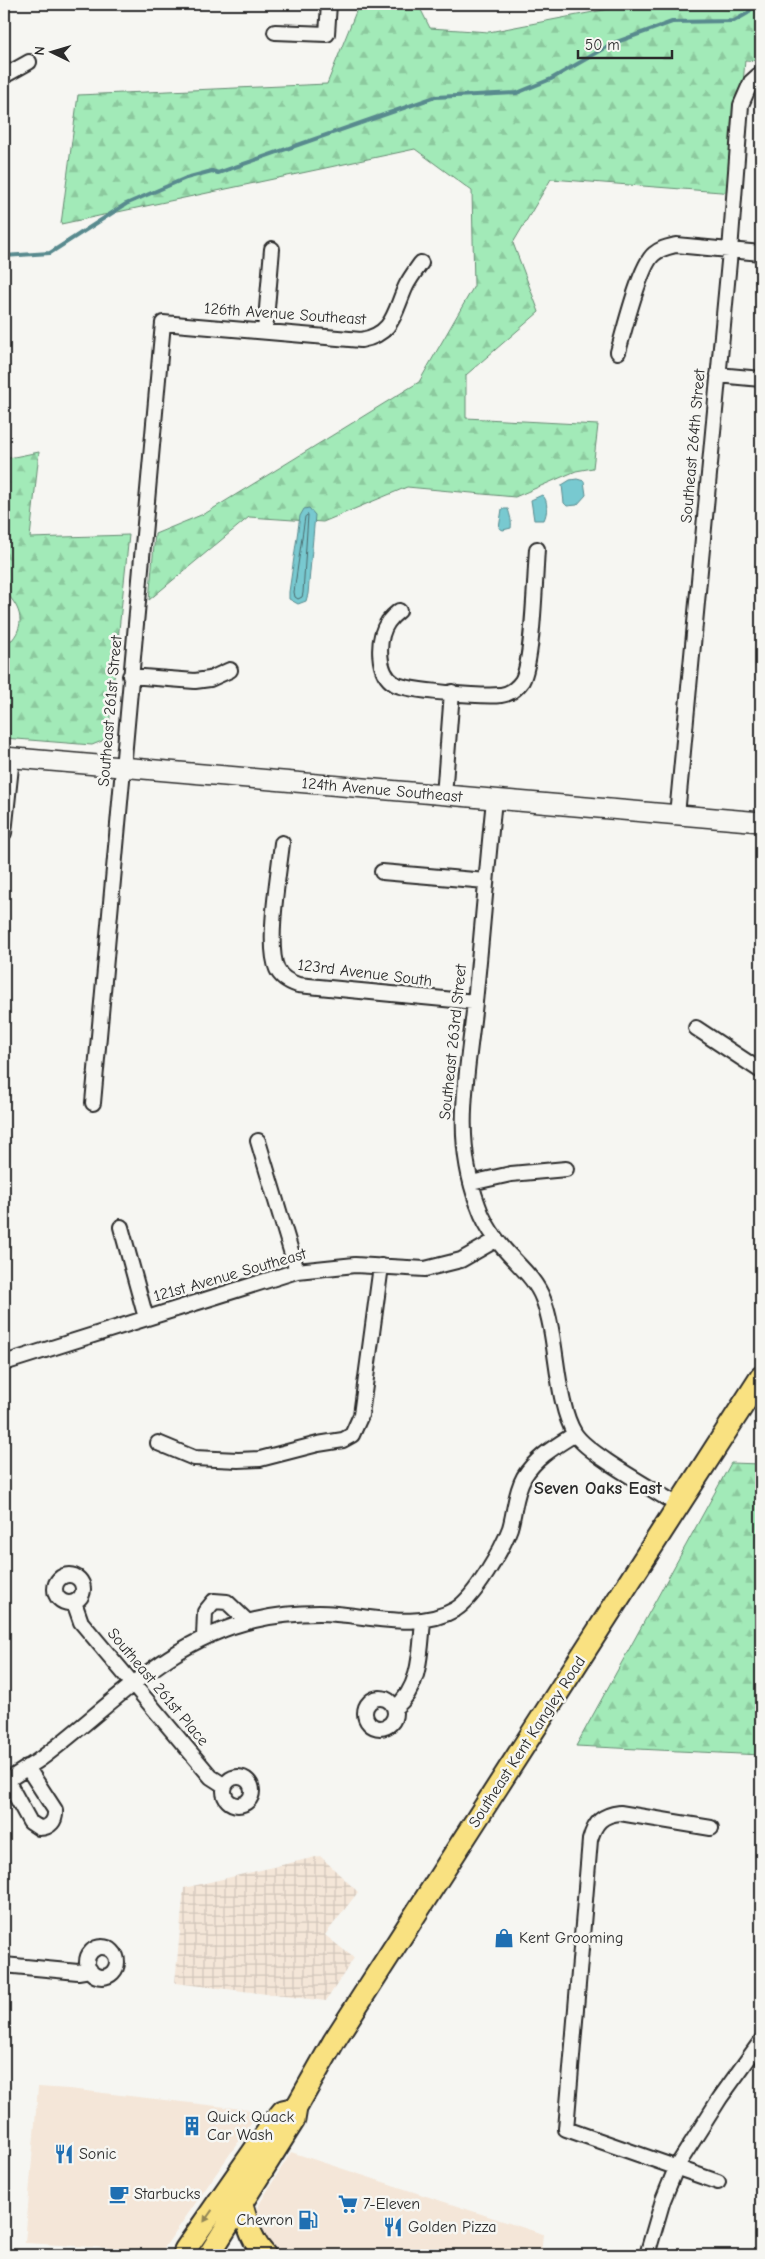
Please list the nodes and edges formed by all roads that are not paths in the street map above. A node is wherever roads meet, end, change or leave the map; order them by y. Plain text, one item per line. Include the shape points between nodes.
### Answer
1 (329, 4) edge
2 (275, 32) dead end
3 (29, 62) dead end
4 (4, 76) edge
5 (756, 77) edge
6 (272, 249) dead end
7 (730, 251) junction
8 (761, 254) edge
9 (421, 263) dead end
10 (163, 323) joint
11 (265, 332) junction
12 (618, 352) dead end
13 (718, 376) junction
14 (761, 379) edge
15 (538, 549) dead end
16 (399, 611) dead end
17 (230, 670) dead end
18 (130, 676) junction
19 (452, 692) junction
20 (8, 757) edge
21 (122, 766) junction
22 (444, 796) junction
23 (494, 800) junction
24 (677, 815) junction
25 (761, 822) edge
26 (4, 833) edge
27 (282, 843) dead end
28 (382, 872) dead end
29 (486, 881) junction
30 (475, 1002) junction
31 (696, 1028) dead end
32 (761, 1071) edge
33 (94, 1103) dead end
34 (258, 1141) dead end
35 (566, 1169) dead end
36 (471, 1183) junction
37 (121, 1227) dead end
38 (496, 1240) junction
39 (382, 1266) junction
40 (297, 1271) junction
41 (146, 1318) junction
42 (4, 1363) edge
43 (761, 1377) edge
44 (576, 1434) junction
45 (158, 1443) dead end
46 (679, 1506) junction
47 (74, 1602) dead end
48 (248, 1622) junction
49 (423, 1622) junction
50 (204, 1637) junction
51 (131, 1683) junction
52 (395, 1708) dead end
53 (27, 1767) junction
54 (5, 1781) edge
55 (225, 1786) dead end
56 (710, 1828) dead end
57 (4, 1965) edge
58 (90, 1970) dead end
59 (761, 2041) edge
60 (296, 2108) junction
61 (677, 2166) junction
62 (718, 2182) dead end
63 (242, 2205) junction
64 (184, 2255) edge
65 (210, 2255) edge
66 (265, 2255) edge
67 (647, 2255) edge

1 - 2 street via 327,34
3 - 4 street
5 - 7 street, Southeast 264th Street via 741,105
6 - 11 street
7 - 8 street
7 - 12 street via 676,245 653,254 641,278
7 - 13 street, Southeast 264th Street
9 - 11 street, 126th Avenue Southeast via 385,331 374,338 361,340
10 - 11 street, 126th Avenue Southeast
10 - 18 street, Southeast 261st Street
13 - 14 street
13 - 24 street, Southeast 264th Street
15 - 19 street via 524,679 518,687 500,695
16 - 19 street via 388,622 384,632 380,659 382,670 396,684
17 - 18 street via 210,679 195,681
18 - 21 street, Southeast 261st Street
19 - 22 street
20 - 21 street, 124th Avenue Southeast
20 - 26 street
21 - 22 street, 124th Avenue Southeast
21 - 33 street, Southeast 261st Street
22 - 23 street, 124th Avenue Southeast
23 - 24 street, 124th Avenue Southeast
23 - 29 street, Southeast 263rd Street
24 - 25 street, 124th Avenue Southeast
27 - 30 street, 123rd Avenue South via 273,949 282,977 298,985
28 - 29 street
29 - 30 street, Southeast 263rd Street
30 - 36 street, Southeast 263rd Street via 462,1130
31 - 32 street
34 - 40 street
35 - 36 street via 511,1174
36 - 38 street, Southeast 263rd Street via 478,1207
37 - 41 street
38 - 39 street, 121st Avenue Southeast via 444,1266 425,1269
38 - 44 street, Southeast 263rd Street via 532,1279 542,1296 549,1316 568,1417
39 - 40 street, 121st Avenue Southeast via 331,1266
39 - 45 street via 361,1415 352,1435 343,1440 260,1459 238,1460 194,1458
40 - 41 street, 121st Avenue Southeast
41 - 42 street, 121st Avenue Southeast
43 - 46 main road, Southeast Kent Kangley Road
44 - 46 street, Southeast 263rd Street via 590,1449
44 - 49 street via 535,1463 524,1478 510,1527 475,1588 457,1608
46 - 60 main road, Southeast Kent Kangley Road via 334,2041
47 - 51 street, Southeast 261st Place via 81,1622
48 - 49 street via 287,1614 319,1613
48 - 50 street
48 - 50 street via 227,1602 214,1601 205,1612
49 - 52 street via 416,1676 411,1690
50 - 51 street via 167,1657
51 - 53 street
51 - 55 street, Southeast 261st Place via 211,1777
53 - 54 street
53 - 54 street via 55,1810 54,1821 50,1825 39,1828 30,1822
56 - 61 street via 620,1813 600,1819 590,1840 566,2128
57 - 58 street via 78,1972
59 - 61 street
60 - 63 main road, Southeast Kent Kangley Road via 294,2120
60 -> 64 main road, Southeast Kent Kangley Road via 283,2111 274,2122
61 - 62 street
61 - 67 street
63 - 65 main road, Southeast Kent Kangley Road
63 - 66 main road via 248,2232

